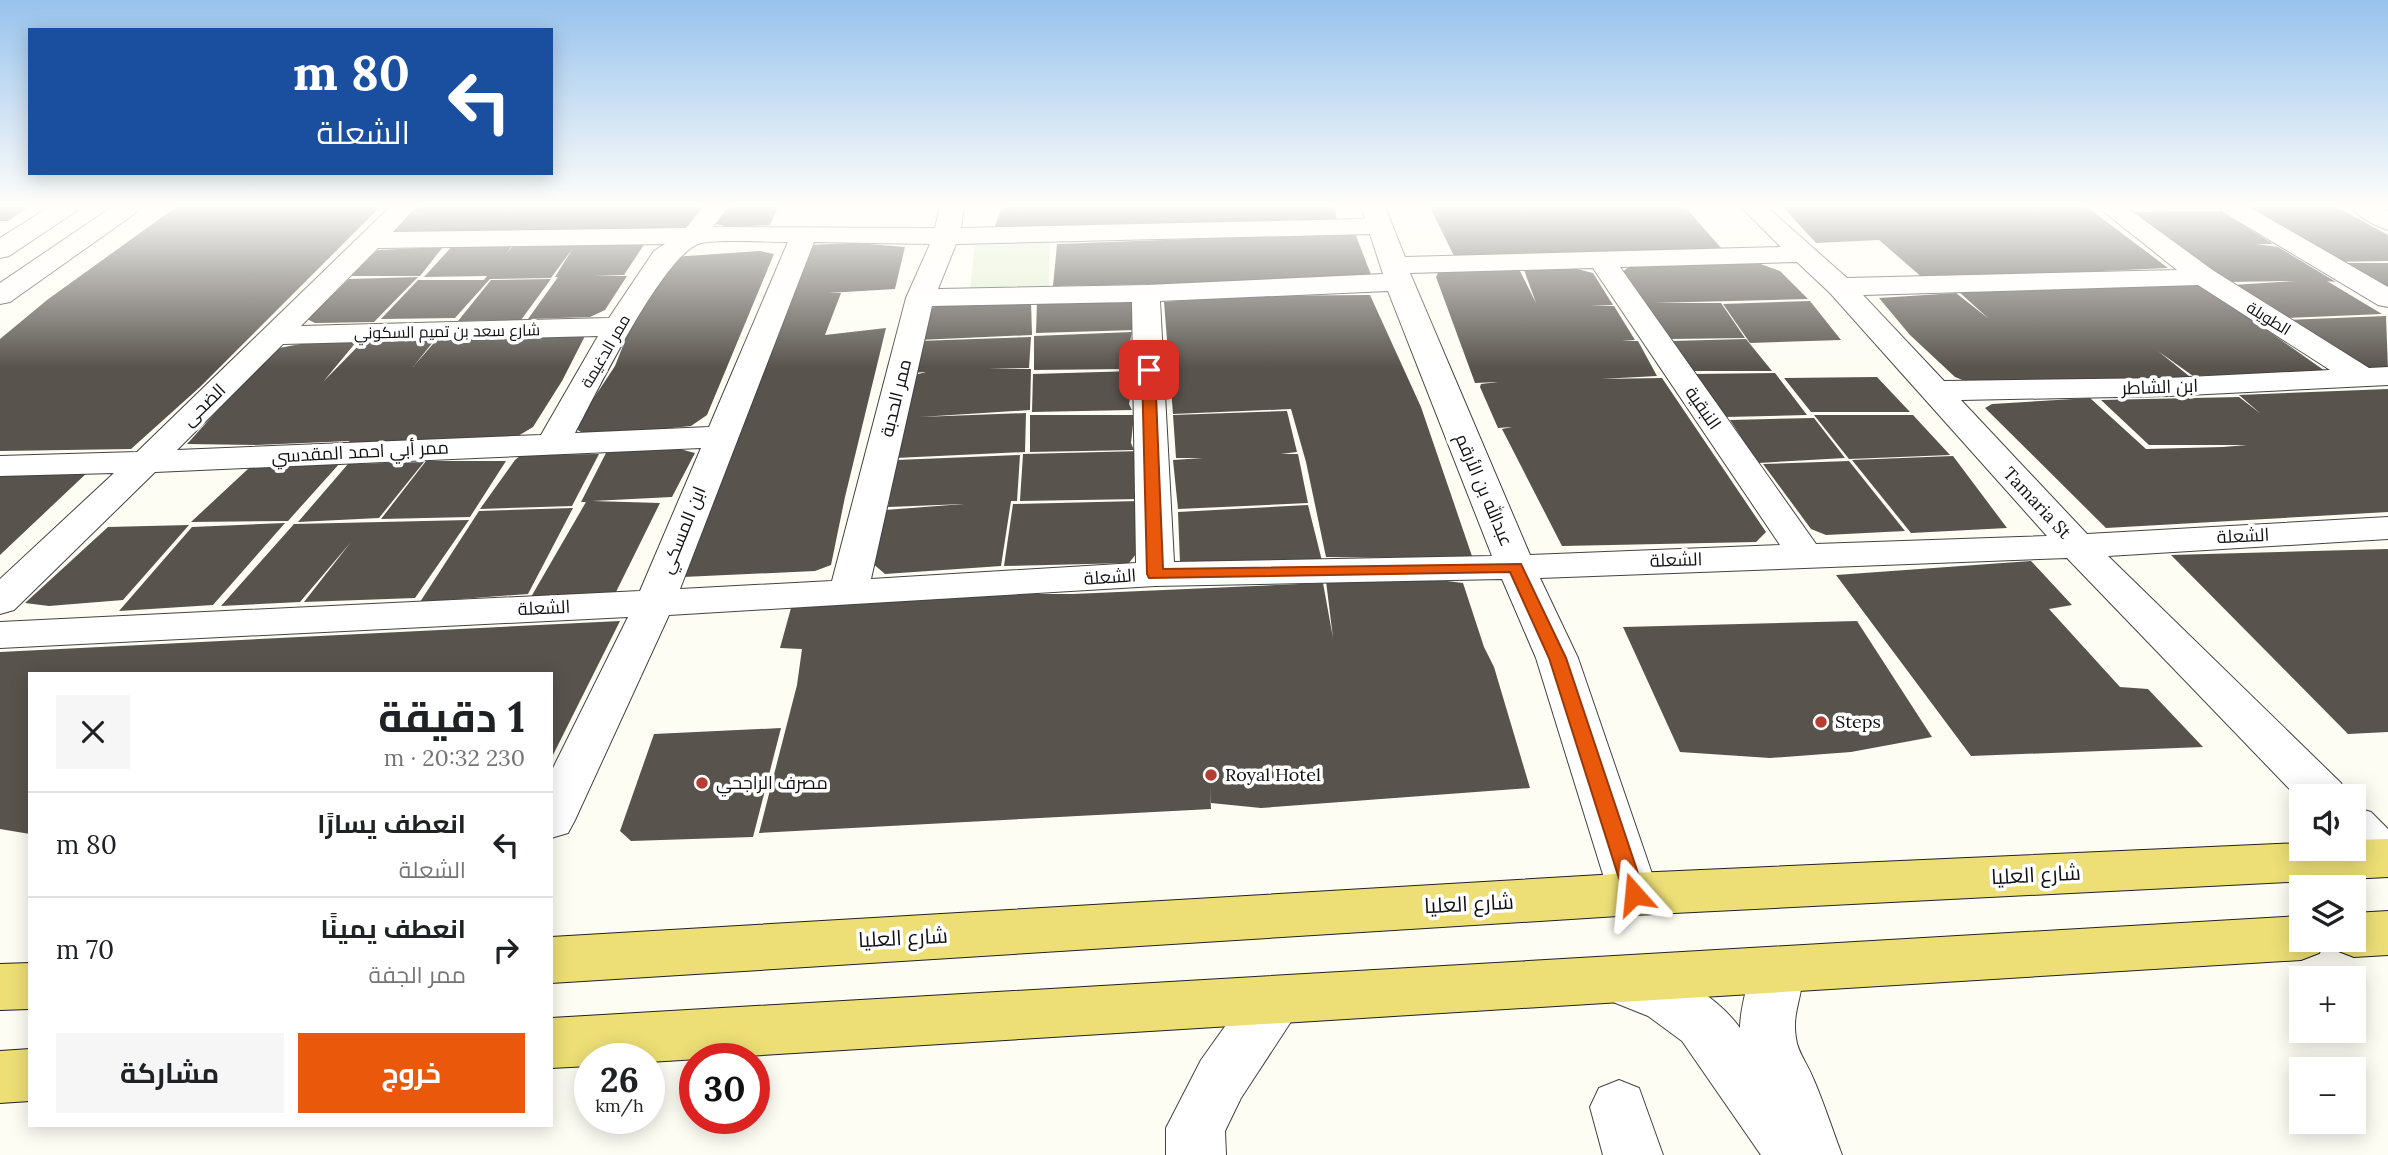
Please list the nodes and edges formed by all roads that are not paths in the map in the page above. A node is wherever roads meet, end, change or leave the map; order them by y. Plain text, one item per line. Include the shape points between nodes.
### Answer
1 (50, 261) edge
2 (350, 261) edge
3 (660, 261) edge
4 (793, 261) edge
5 (934, 261) edge
6 (1392, 261) edge
7 (1602, 261) joint
8 (1810, 261) edge
9 (2182, 261) edge
10 (2323, 261) edge
11 (1396, 273) junction
12 (2204, 277) junction
13 (1840, 287) junction
14 (1146, 293) junction
15 (0, 296) edge
16 (920, 298) junction
17 (2388, 299) edge
18 (618, 327) junction
19 (276, 335) junction
20 (2375, 376) edge
21 (1933, 391) junction
22 (720, 437) junction
23 (553, 443) junction
24 (146, 462) junction
25 (0, 466) edge
26 (2388, 528) edge
27 (2077, 546) junction
28 (1805, 555) junction
29 (1516, 567) junction
30 (1155, 574) junction
31 (848, 593) junction
32 (0, 601) edge
33 (655, 602) junction
34 (0, 635) edge
35 (2313, 784) edge
36 (553, 816) edge
37 (2376, 847) edge
38 (1634, 894) junction
39 (2388, 933) edge
40 (2366, 934) edge
41 (2289, 939) edge
42 (553, 960) edge
43 (1777, 970) junction
44 (1615, 979) junction
45 (28, 986) edge
46 (0, 987) edge
47 (1275, 1000) junction
48 (553, 1043) edge
49 (28, 1075) edge
50 (0, 1077) edge
51 (1196, 1142) edge
52 (1795, 1155) edge
53 (1812, 1155) edge

1 - 15 street
2 - 19 street, الضحى
3 - 18 street, ممر الدغيمة
4 - 22 street, ابن المسكي
5 - 16 street, ممر الحدبة
6 - 11 street, عبدالله بن الأرقم
7 - 11 street
7 - 28 street, النبقية
8 - 13 street, Tamaria St
9 - 12 street, الطويلة
10 - 17 street
11 - 14 street
11 - 29 street, عبدالله بن الأرقم
12 - 13 street
12 - 20 street, الطويلة
13 - 21 street, Tamaria St
14 - 16 street
14 - 30 street
16 - 31 street, ممر الحدبة
18 - 19 street, شارع سعد بن تميم السكوني
18 - 23 street, ممر الدغيمة
19 - 24 street, الضحى
20 - 21 street, ابن الشاطر via 2168,387
21 - 27 street, Tamaria St
22 - 23 street, ممر أبي احمد المقدسي
22 - 33 street, ابن المسكي
23 - 24 street, ممر أبي احمد المقدسي
24 - 25 street, ممر أبي احمد المقدسي
24 - 32 street, الضحى
26 - 27 street, الشعلة
27 - 28 street, الشعلة
27 - 35 street, Tamaria St
28 - 29 street, الشعلة
29 - 30 street, الشعلة
29 - 38 street, عبدالله بن الأرقم via 1557,658
30 - 31 street, الشعلة
31 - 33 street, الشعلة
33 - 34 street, الشعلة
33 - 36 street, ابن المسكي
37 - 38 main road, شارع العليا
38 - 42 main road, شارع العليا
39 - 40 main road
41 - 43 main road
43 - 44 main road
43 - 53 street via 1767,1016 1768,1044
44 - 47 main road
44 - 52 street via 1641,986 1708,1029
45 - 46 main road
47 - 48 main road
47 - 51 street via 1221,1079
49 - 50 main road

